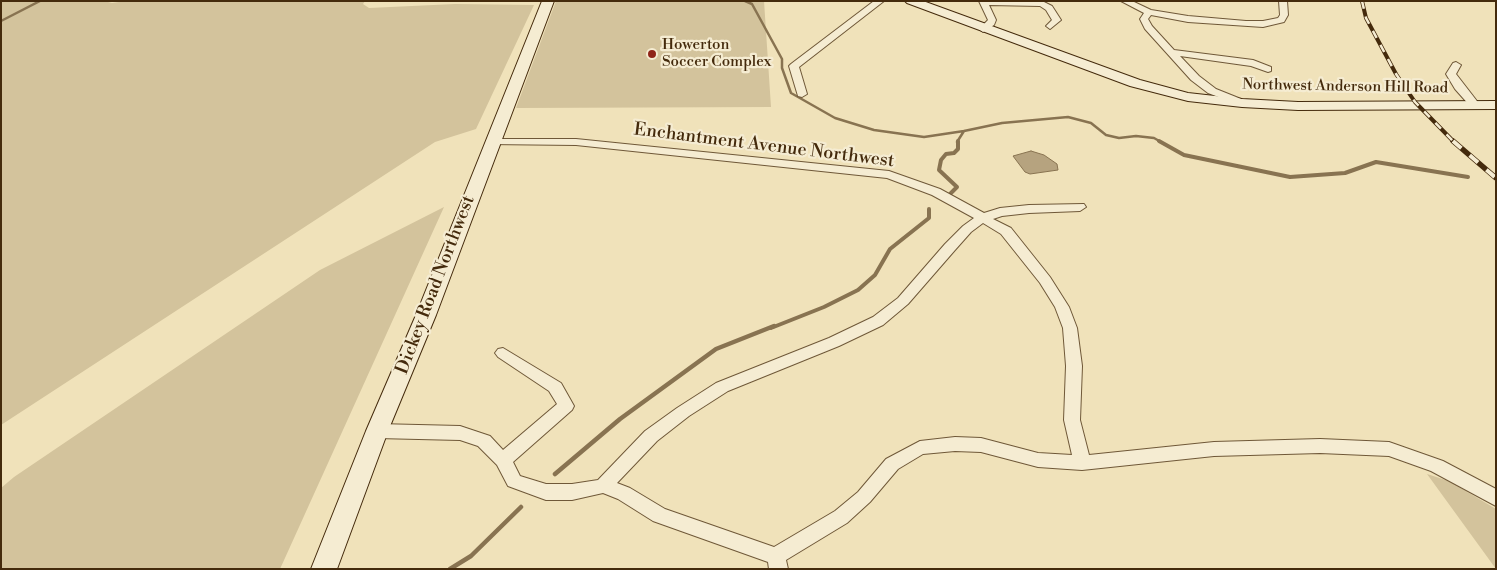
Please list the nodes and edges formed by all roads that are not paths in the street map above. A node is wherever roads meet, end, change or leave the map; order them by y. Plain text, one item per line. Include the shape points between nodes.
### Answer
1 (548, 1) edge
2 (880, 1) edge
3 (912, 1) edge
4 (1125, 1) edge
5 (1283, 1) edge
6 (983, 2) edge
7 (1150, 12) junction
8 (1050, 26) dead end
9 (984, 29) junction
10 (1170, 52) junction
11 (1456, 65) dead end
12 (1268, 69) dead end
13 (802, 94) dead end
14 (1242, 103) junction
15 (1475, 105) junction
16 (1496, 105) edge
17 (492, 142) junction
18 (552, 142) joint
19 (1080, 207) dead end
20 (982, 218) junction
21 (503, 353) dead end
22 (377, 431) junction
23 (504, 460) junction
24 (1082, 463) junction
25 (603, 486) junction
26 (1496, 498) edge
27 (777, 562) edge
28 (324, 569) edge

1 - 17 street, Dickey Road Northwest
2 - 13 street via 794,66
3 - 9 street, Northwest Anderson Hill Road
4 - 7 street
5 - 7 street via 1281,20 1263,24 1219,22
6 - 8 street via 1042,4 1057,20
6 - 9 street via 992,20
7 - 10 street via 1144,19 1148,27
9 - 14 street, Northwest Anderson Hill Road via 1146,87 1188,97
10 - 12 street via 1244,61
10 - 14 street via 1212,91
11 - 15 street via 1451,74
14 - 15 street, Northwest Anderson Hill Road
15 - 16 street, Northwest Anderson Hill Road
17 - 18 street
17 - 22 street, Dickey Road Northwest via 426,315
18 - 20 street, Enchantment Avenue Northwest via 889,175 936,192
19 - 20 street via 1000,212
20 - 24 street, Enchantment Avenue Northwest via 1006,231 1062,307 1070,328 1074,366 1072,420
20 - 25 street via 967,229 903,301 878,321 722,388 651,436
21 - 23 street via 555,387 566,406
22 - 23 street via 460,434 484,440
22 - 28 street, Dickey Road Northwest
23 - 25 street via 514,481 546,492 572,492
24 - 26 street via 1214,449 1320,446 1389,449 1437,466
24 - 27 street via 1038,460 981,445 920,448 892,464 864,497 841,517
25 - 27 street via 624,493 659,515

